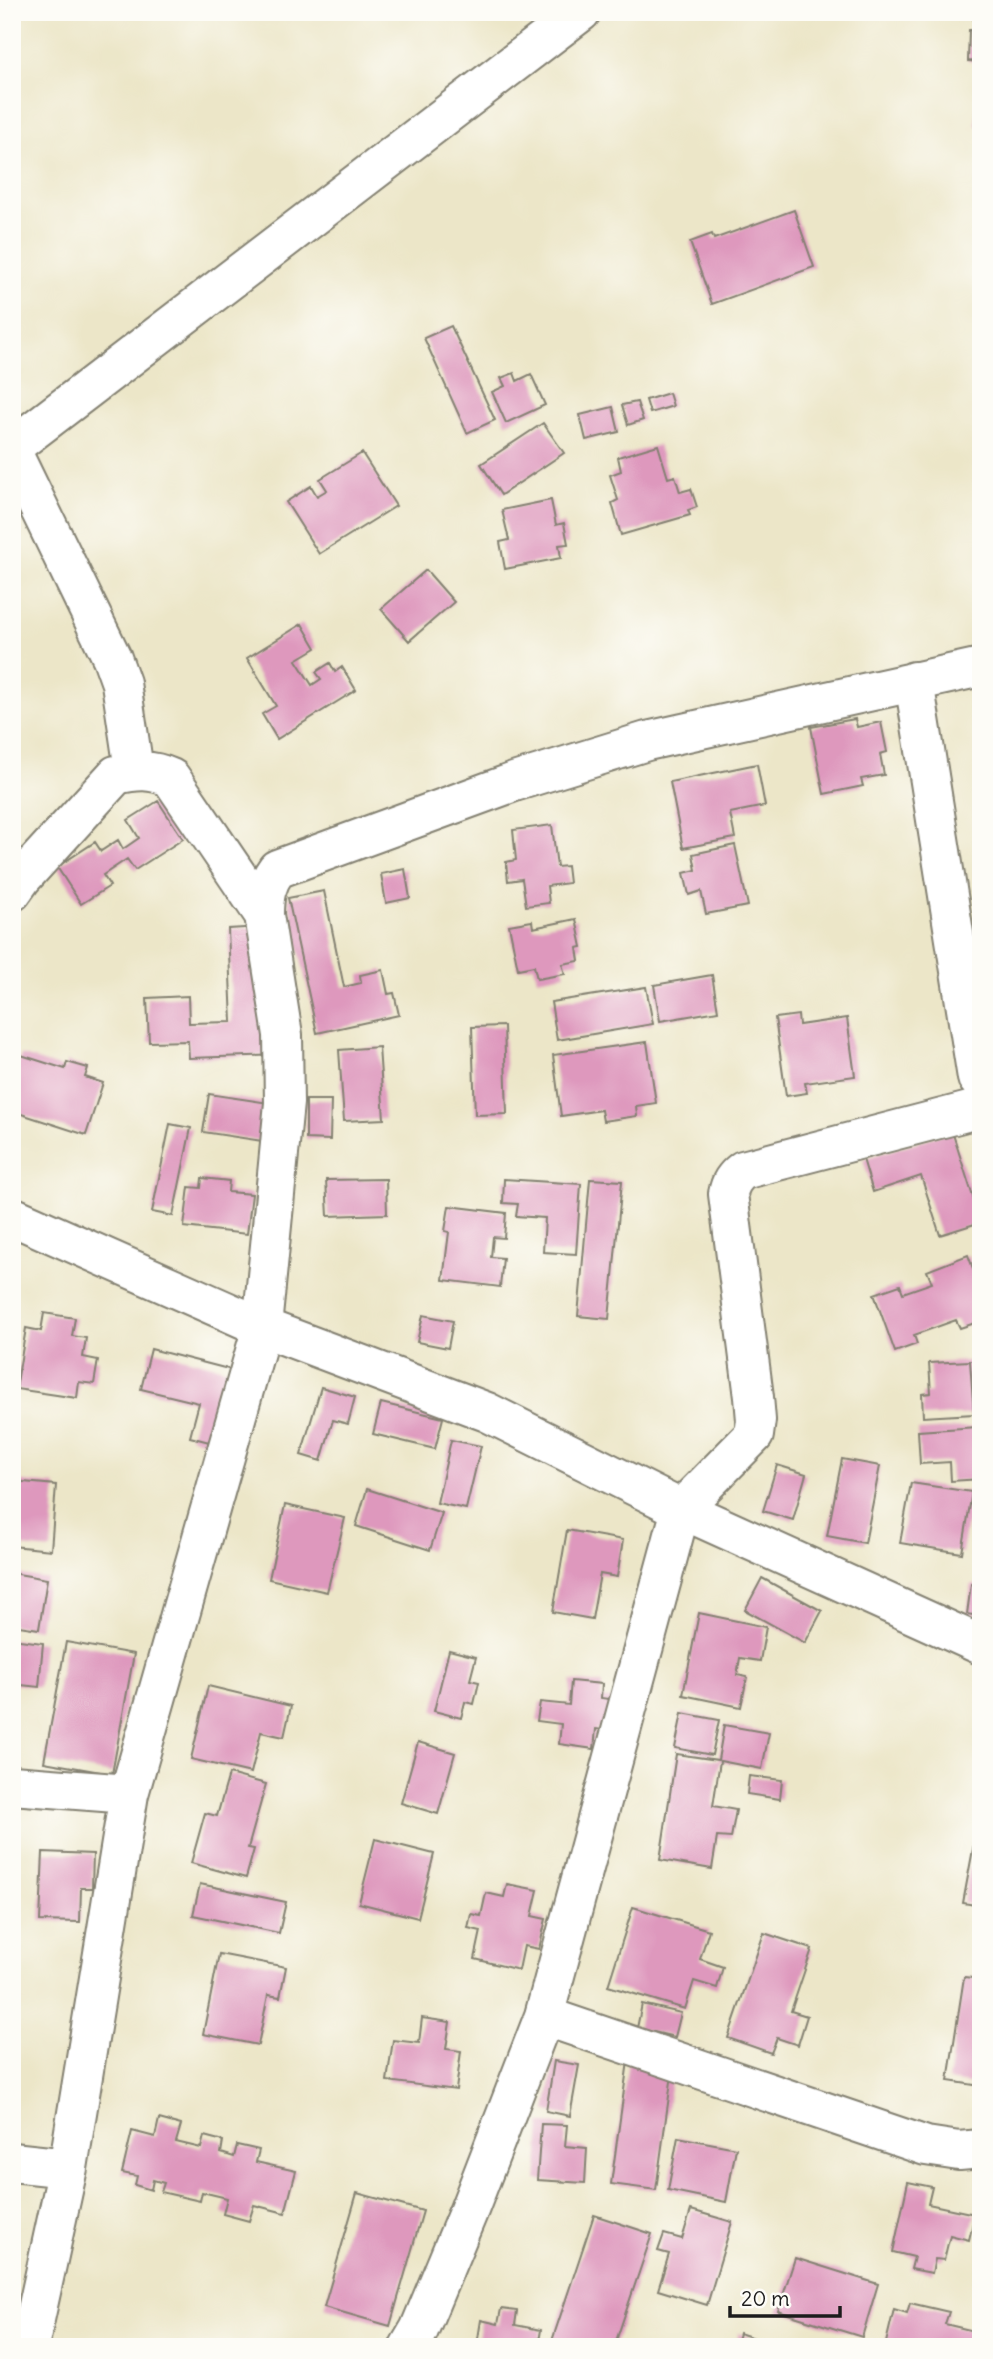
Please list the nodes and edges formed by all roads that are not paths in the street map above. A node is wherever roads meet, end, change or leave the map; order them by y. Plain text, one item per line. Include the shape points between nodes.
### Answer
1 (581, 12) edge
2 (12, 450) edge
3 (981, 667) edge
4 (914, 681) junction
5 (134, 770) junction
6 (12, 892) edge
7 (264, 915) junction
8 (981, 1083) edge
9 (981, 1108) edge
10 (12, 1216) edge
11 (262, 1327) junction
12 (681, 1509) junction
13 (981, 1645) edge
14 (12, 1786) edge
15 (129, 1794) junction
16 (544, 2016) junction
17 (981, 2148) edge
18 (12, 2162) edge
19 (68, 2168) junction
20 (29, 2347) edge
21 (408, 2347) edge

1 - 2 street
2 - 5 street via 117,670
3 - 4 street
4 - 7 street via 647,741 514,782 277,869 268,880
4 - 8 street
5 - 6 street via 116,775
5 - 7 street via 171,778
7 - 11 street via 283,1035 284,1103
9 - 12 street via 743,1170 734,1178 728,1194 756,1420 754,1435
10 - 11 street
11 - 12 street via 486,1412
11 - 15 street
12 - 13 street
12 - 16 street
14 - 15 street
15 - 19 street
16 - 17 street via 926,2146 959,2151
16 - 21 street via 469,2210
18 - 19 street
19 - 20 street

